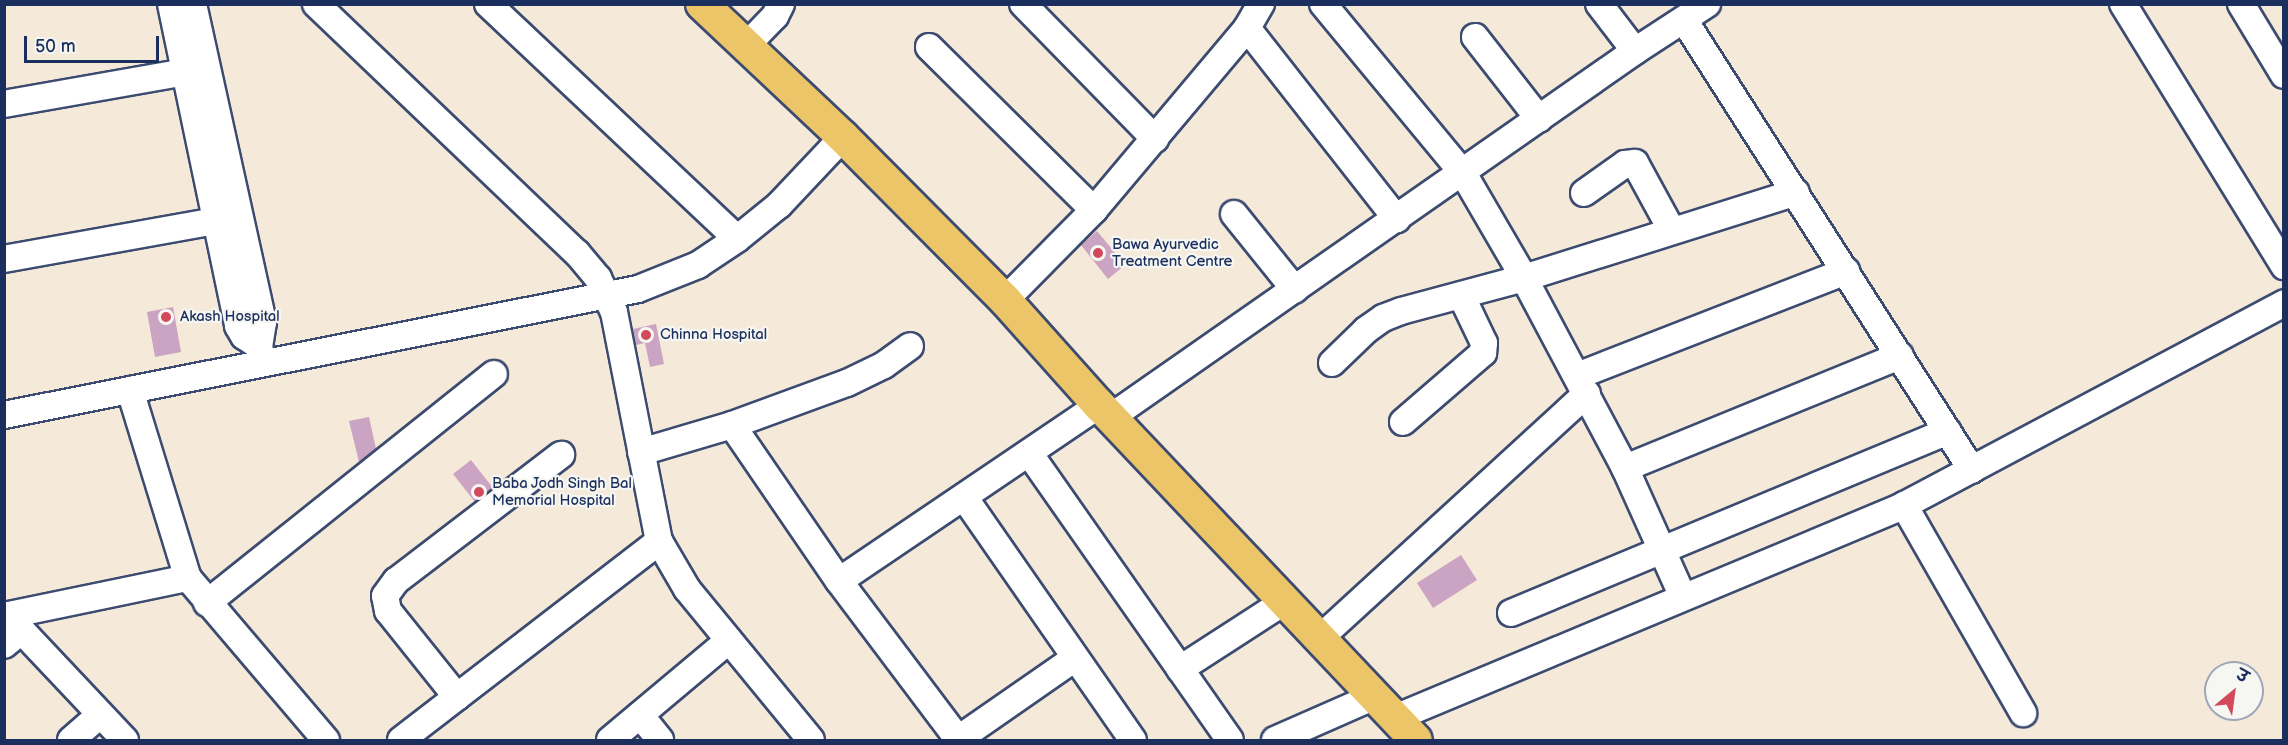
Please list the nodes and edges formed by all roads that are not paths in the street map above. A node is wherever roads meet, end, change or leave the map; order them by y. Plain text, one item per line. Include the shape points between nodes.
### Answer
1 (171, 4) edge
2 (193, 4) edge
3 (316, 4) edge
4 (488, 4) edge
5 (702, 4) edge
6 (781, 4) edge
7 (1023, 4) edge
8 (1261, 4) edge
9 (1323, 4) edge
10 (1599, 4) edge
11 (1707, 4) edge
12 (2123, 4) edge
13 (2241, 4) edge
14 (1684, 20) junction
15 (1247, 28) junction
16 (1475, 37) dead end
17 (746, 46) junction
18 (929, 47) dead end
19 (1635, 51) junction
20 (197, 70) junction
21 (2283, 75) edge
22 (4, 105) edge
23 (1539, 120) junction
24 (843, 137) junction
25 (1155, 139) junction
26 (1463, 173) junction
27 (1796, 192) junction
28 (1584, 193) dead end
29 (1094, 210) junction
30 (1234, 214) dead end
31 (228, 218) junction
32 (1397, 219) junction
33 (1672, 231) junction
34 (737, 239) junction
35 (4, 259) edge
36 (2283, 266) edge
37 (1846, 271) junction
38 (1524, 278) junction
39 (1295, 290) junction
40 (608, 295) junction
41 (1461, 295) junction
42 (1005, 300) junction
43 (2283, 303) edge
44 (910, 346) dead end
45 (261, 355) junction
46 (1900, 356) junction
47 (1332, 363) dead end
48 (494, 374) dead end
49 (1582, 384) junction
50 (130, 390) junction
51 (1105, 411) junction
52 (4, 415) edge
53 (1403, 422) dead end
54 (732, 425) junction
55 (1948, 431) junction
56 (641, 452) junction
57 (1029, 453) junction
58 (561, 455) dead end
59 (1625, 468) junction
60 (1972, 470) junction
61 (964, 497) junction
62 (1904, 505) junction
63 (659, 541) junction
64 (1664, 551) junction
65 (188, 578) junction
66 (839, 581) junction
67 (1683, 597) junction
68 (1285, 601) junction
69 (207, 603) junction
70 (1511, 613) dead end
71 (9, 627) edge
72 (1320, 638) junction
73 (729, 640) junction
74 (1075, 658) junction
75 (1180, 669) junction
76 (457, 697) junction
77 (1385, 707) junction
78 (2023, 713) dead end
79 (100, 715) junction
80 (640, 715) junction
81 (958, 740) edge
82 (71, 741) edge
83 (124, 741) edge
84 (326, 741) edge
85 (401, 741) edge
86 (610, 741) edge
87 (660, 741) edge
88 (811, 741) edge
89 (1132, 741) edge
90 (1230, 741) edge
91 (1275, 741) edge
92 (1416, 741) edge

1 - 20 street
2 - 20 street
3 - 40 street via 577,253
4 - 34 street
5 - 17 main road
6 - 17 street via 775,16
7 - 25 street
8 - 15 street
9 - 26 street
10 - 19 street
11 - 14 street
12 - 36 street
13 - 21 street
14 - 19 street
14 - 27 street
15 - 25 street
15 - 32 street
16 - 23 street
17 - 24 main road
18 - 29 street
19 - 23 street
20 - 22 street
20 - 31 street
23 - 26 street
24 - 34 street via 779,206
24 - 42 main road
25 - 29 street
26 - 32 street
26 - 38 street
27 - 33 street
27 - 37 street
28 - 33 street via 1625,164 1635,163
29 - 42 street
30 - 39 street
31 - 35 street
31 - 45 street via 263,322
32 - 39 street
33 - 38 street
34 - 40 street via 698,265 638,289
37 - 46 street
37 - 49 street
38 - 41 street
38 - 49 street
39 - 51 street
40 - 45 street
40 - 56 street
41 - 47 street via 1383,318
41 - 53 street via 1484,343 1484,352
42 - 51 main road
43 - 60 street
44 - 54 street via 867,374
45 - 50 street
46 - 55 street
46 - 59 street
48 - 69 street
49 - 59 street
49 - 72 street
50 - 52 street
50 - 65 street
51 - 57 street
51 - 68 main road
54 - 56 street
54 - 66 street
55 - 60 street
55 - 64 street
56 - 63 street
57 - 61 street
57 - 75 street
58 - 76 street via 396,581 385,596 388,611
59 - 64 street
60 - 62 street
61 - 66 street
61 - 74 street
62 - 67 street
62 - 78 street
63 - 73 street via 687,589
63 - 76 street
64 - 67 street
64 - 70 street
65 - 69 street
65 - 71 street
66 - 81 street
67 - 77 street
68 - 72 main road
68 - 75 street
69 - 84 street
71 - 79 street
72 - 77 main road
73 - 80 street
73 - 88 street
74 - 81 street
74 - 89 street
75 - 90 street
76 - 85 street
77 - 91 street
77 - 92 main road
79 - 82 street
79 - 83 street
80 - 86 street
80 - 87 street

